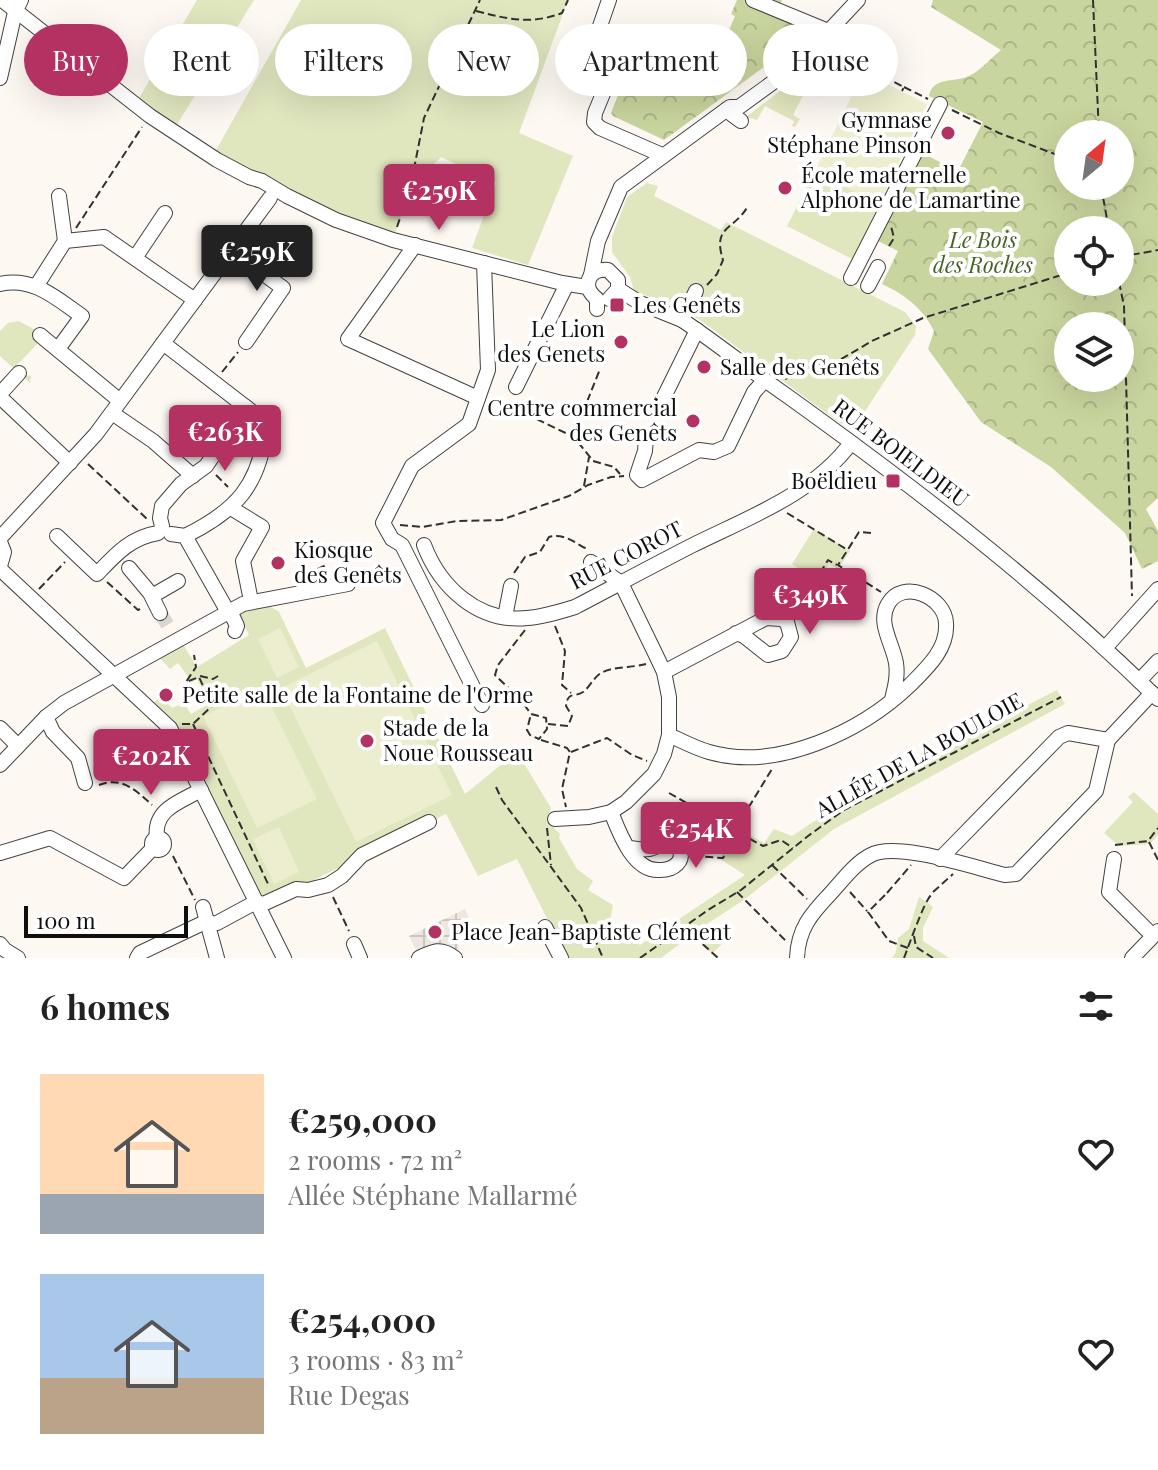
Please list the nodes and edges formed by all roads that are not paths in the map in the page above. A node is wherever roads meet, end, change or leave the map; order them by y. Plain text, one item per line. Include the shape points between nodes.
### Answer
1 (2, 0) edge
2 (609, 0) edge
3 (753, 0) edge
4 (858, 0) edge
5 (18, 6) edge
6 (811, 24) edge
7 (835, 24) edge
8 (0, 78) edge
9 (763, 90) edge
10 (940, 104) road end
11 (726, 110) junction
12 (741, 121) dead end
13 (662, 155) junction
14 (249, 177) junction
15 (59, 196) dead end
16 (287, 196) junction
17 (270, 198) junction
18 (165, 213) dead end
19 (65, 241) junction
20 (598, 241) junction
21 (415, 245) junction
22 (231, 250) junction
23 (135, 258) junction
24 (484, 263) junction
25 (878, 267) dead end
26 (608, 270) junction
27 (851, 278) dead end
28 (0, 284) edge
29 (567, 284) junction
30 (37, 285) junction
31 (868, 286) dead end
32 (696, 291) road end
33 (600, 293) junction
34 (195, 300) junction
35 (682, 320) junction
36 (697, 330) junction
37 (40, 335) dead end
38 (246, 342) road end
39 (163, 343) junction
40 (58, 349) junction
41 (19, 373) dead end
42 (770, 384) junction
43 (516, 387) dead end
44 (0, 396) edge
45 (478, 398) junction
46 (661, 403) dead end
47 (116, 407) junction
48 (246, 407) junction
49 (646, 438) dead end
50 (851, 443) junction
51 (74, 459) junction
52 (193, 476) junction
53 (236, 503) junction
54 (167, 531) junction
55 (57, 536) dead end
56 (0, 540) edge
57 (424, 545) dead end
58 (591, 562) road end
59 (0, 567) edge
60 (129, 568) dead end
61 (178, 581) dead end
62 (621, 583) junction
63 (348, 584) dead end
64 (511, 586) road end
65 (1158, 589) edge
66 (251, 601) junction
67 (229, 612) junction
68 (505, 617) junction
69 (235, 631) dead end
70 (736, 633) junction
71 (1105, 648) junction
72 (1158, 661) edge
73 (661, 666) junction
74 (115, 674) junction
75 (1139, 681) junction
76 (1155, 696) edge
77 (892, 699) junction
78 (482, 705) dead end
79 (46, 717) junction
80 (0, 728) edge
81 (669, 735) junction
82 (1108, 740) junction
83 (18, 746) junction
84 (0, 765) edge
85 (85, 783) road end
86 (201, 790) junction
87 (611, 812) junction
88 (562, 819) road end
89 (429, 822) dead end
90 (630, 848) junction
91 (0, 853) edge
92 (940, 859) junction
93 (1114, 859) road end
94 (256, 902) junction
95 (203, 907) road end
96 (207, 924) junction
97 (545, 927) dead end
98 (1155, 933) edge
99 (0, 944) edge
100 (795, 954) edge
101 (18, 958) edge
102 (137, 958) edge
103 (217, 958) edge
104 (284, 958) edge
105 (419, 958) edge
106 (455, 958) edge
107 (561, 958) edge
108 (1132, 958) edge

1 - 5 street
2 - 13 street via 599,29 619,42 623,54 594,122
3 - 6 street
4 - 7 street
5 - 8 street
5 - 14 street via 150,116
9 - 11 street
10 - 27 street
11 - 12 street
11 - 13 street
13 - 20 street via 621,187
14 - 16 street, RUE BOIELDIEU
14 - 17 street
15 - 19 street
16 - 17 street
16 - 21 street, RUE BOIELDIEU via 336,220
17 - 22 street
18 - 23 street
19 - 23 street via 104,237
19 - 30 street
20 - 26 street
20 - 33 street
21 - 24 street, RUE BOIELDIEU
21 - 45 street via 348,339
22 - 34 street
22 - 38 street via 283,288
23 - 34 street
24 - 29 street, RUE BOIELDIEU
24 - 45 street via 488,370
25 - 31 street
26 - 33 street via 598,270
26 - 33 street via 616,275
28 - 30 street
29 - 33 street, RUE BOIELDIEU
29 - 43 street
30 - 40 street via 82,316
32 - 35 street
33 - 35 street, RUE BOIELDIEU
34 - 39 street
35 - 36 street, RUE BOIELDIEU
36 - 42 street, RUE BOIELDIEU
36 - 46 street
37 - 40 street
39 - 47 street
39 - 48 street
40 - 47 street
41 - 44 street
42 - 49 street via 747,389 728,446 714,452 699,450 642,480 637,475
42 - 50 street, RUE BOIELDIEU
44 - 51 street
45 - 78 street via 469,424 412,466 383,523 402,545
47 - 51 street
47 - 52 street
48 - 52 street via 206,466
48 - 53 street via 266,427 260,463
50 - 62 street, RUE COROT via 815,481
50 - 71 street, RUE BOIELDIEU via 967,529
51 - 56 street
52 - 54 street via 162,506 160,518
53 - 54 street
53 - 66 street via 262,527 243,561
54 - 55 street via 122,548 97,574
54 - 67 street
56 - 59 street
57 - 68 street, RUE COROT via 452,590 480,610
58 - 62 street
59 - 74 street
60 - 61 street via 155,604
62 - 68 street, RUE COROT via 575,607 543,616
62 - 73 street
63 - 66 street
64 - 68 street
65 - 71 street
66 - 67 street
67 - 69 street
67 - 74 street via 175,634
70 - 70 street via 768,655 775,655 791,637 781,619 766,618
70 - 73 street
71 - 75 street, RUE BOIELDIEU
72 - 75 street
73 - 81 street via 669,697
74 - 79 street
74 - 86 street via 170,728
75 - 76 street, RUE BOIELDIEU
76 - 82 street
77 - 77 street via 937,656 947,628 939,604 916,591 892,599 885,611 896,664
77 - 81 street via 840,734 777,753 725,755
79 - 83 street
79 - 85 street via 78,758
80 - 83 street
81 - 87 street via 659,765 640,790
82 - 92 street via 1068,733 1059,737
82 - 92 street via 1096,791 1016,874
83 - 84 street
86 - 91 street via 168,807 156,826 162,848 124,878 50,838
86 - 94 street
87 - 88 street
87 - 90 street
89 - 94 street via 362,855 328,885
90 - 90 street via 651,870 676,866 680,855 669,842
92 - 100 street via 897,850 864,859 803,925
93 - 98 street via 1109,892
94 - 96 street
94 - 104 street
95 - 96 street
96 - 102 street
96 - 103 street
97 - 107 street
98 - 108 street
99 - 101 street
105 - 106 street via 435,950

